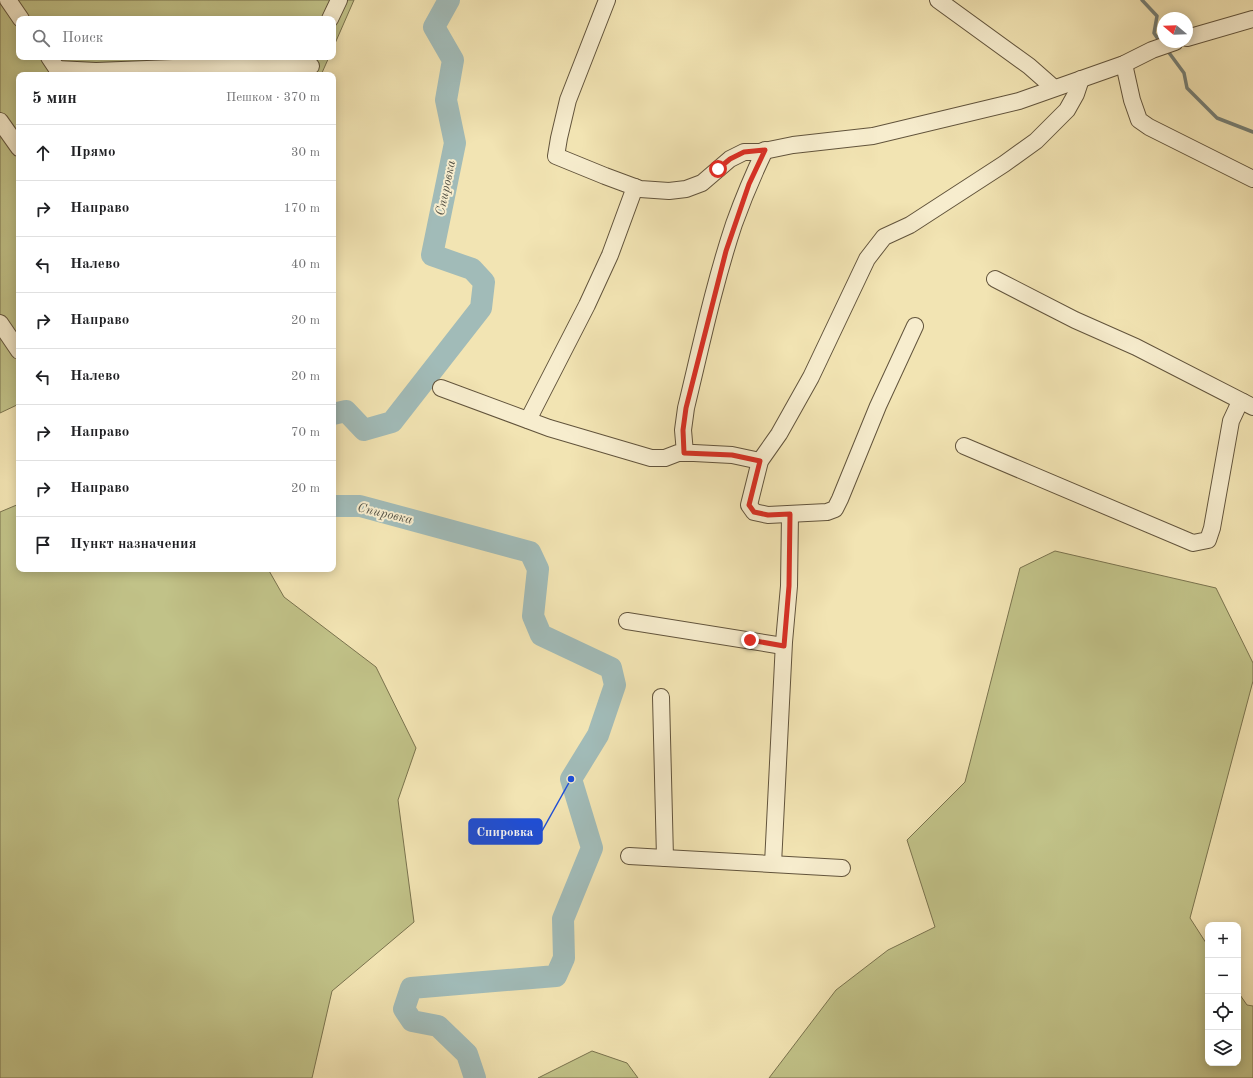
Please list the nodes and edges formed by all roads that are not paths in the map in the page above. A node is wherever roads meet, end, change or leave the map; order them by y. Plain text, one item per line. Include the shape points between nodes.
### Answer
1 (8, 0) edge
2 (339, 0) edge
3 (607, 0) edge
4 (938, 0) edge
5 (19, 16) edge
6 (331, 16) edge
7 (1253, 19) edge
8 (1193, 36) edge
9 (1158, 48) edge
10 (1124, 64) junction
11 (311, 66) edge
12 (56, 67) edge
13 (1081, 79) junction
14 (1054, 88) junction
15 (0, 121) edge
16 (16, 144) edge
17 (765, 150) junction
18 (1253, 179) edge
19 (635, 187) junction
20 (995, 278) dead end
21 (0, 323) edge
22 (915, 326) dead end
23 (16, 347) edge
24 (441, 388) dead end
25 (1248, 405) edge
26 (528, 420) junction
27 (964, 446) dead end
28 (684, 453) junction
29 (760, 461) junction
30 (790, 514) junction
31 (627, 621) dead end
32 (784, 646) junction
33 (661, 697) dead end
34 (630, 856) dead end
35 (665, 858) junction
36 (773, 864) junction
37 (842, 868) dead end

1 - 5 street
2 - 6 street
3 - 19 street via 568,100 556,156
4 - 14 street via 1029,66
7 - 8 street
9 - 10 street
10 - 13 street
10 - 18 street via 1139,120
11 - 12 street via 275,64 96,72
13 - 14 street
13 - 29 street via 1067,110 1036,141 910,225 884,237 866,260 811,377 779,434
14 - 17 street via 1018,101 873,136
15 - 16 street
17 - 19 street via 744,152 730,159 702,183 686,189 669,191
17 - 28 street via 749,184 724,258 686,408 683,430
19 - 26 street via 610,255
20 - 25 street
21 - 23 street
22 - 30 street via 835,509 827,512
24 - 26 street
25 - 27 street via 1238,406 1231,421 1208,540 1193,543
26 - 28 street via 651,458
28 - 29 street via 732,455
29 - 30 street via 749,505 754,512 761,514
30 - 32 street via 789,586
31 - 32 street
32 - 36 street
33 - 35 street
34 - 35 street
35 - 36 street
36 - 37 street

